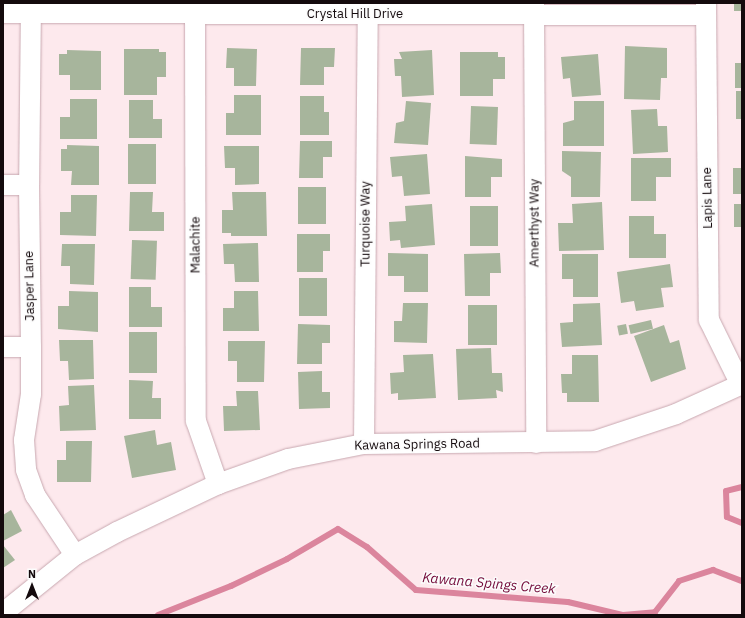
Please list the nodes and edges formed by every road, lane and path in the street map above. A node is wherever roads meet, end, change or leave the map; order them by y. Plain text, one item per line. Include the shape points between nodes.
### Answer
1 (30, 8) edge
2 (195, 8) edge
3 (368, 9) edge
4 (534, 9) edge
5 (706, 9) edge
6 (3, 13) edge
7 (3, 185) edge
8 (29, 185) junction
9 (3, 347) edge
10 (32, 347) junction
11 (741, 385) edge
12 (536, 443) junction
13 (364, 444) junction
14 (218, 484) junction
15 (75, 555) junction
16 (3, 613) edge

1 - 2 street, Crystal Hill Drive
1 - 6 street, Crystal Hill Drive
1 - 8 street, Jasper Lane
2 - 3 street, Crystal Hill Drive
2 - 14 street, Malachite via 196,421
3 - 4 street, Crystal Hill Drive
3 - 13 street, Turquoise Way
4 - 5 street, Crystal Hill Drive
4 - 12 street, Amerthyst Way
5 - 11 street, Lapis Lane via 709,320
7 - 8 street
8 - 10 street, Jasper Lane
9 - 10 street
10 - 15 street, Jasper Lane via 31,394 24,440 26,470 35,495
11 - 12 street, Kawana Springs Road via 676,414 595,441
12 - 13 street, Kawana Springs Road
13 - 14 street, Kawana Springs Road via 288,459
14 - 15 street, Kawana Springs Road
15 - 16 street, Kawana Springs Road

